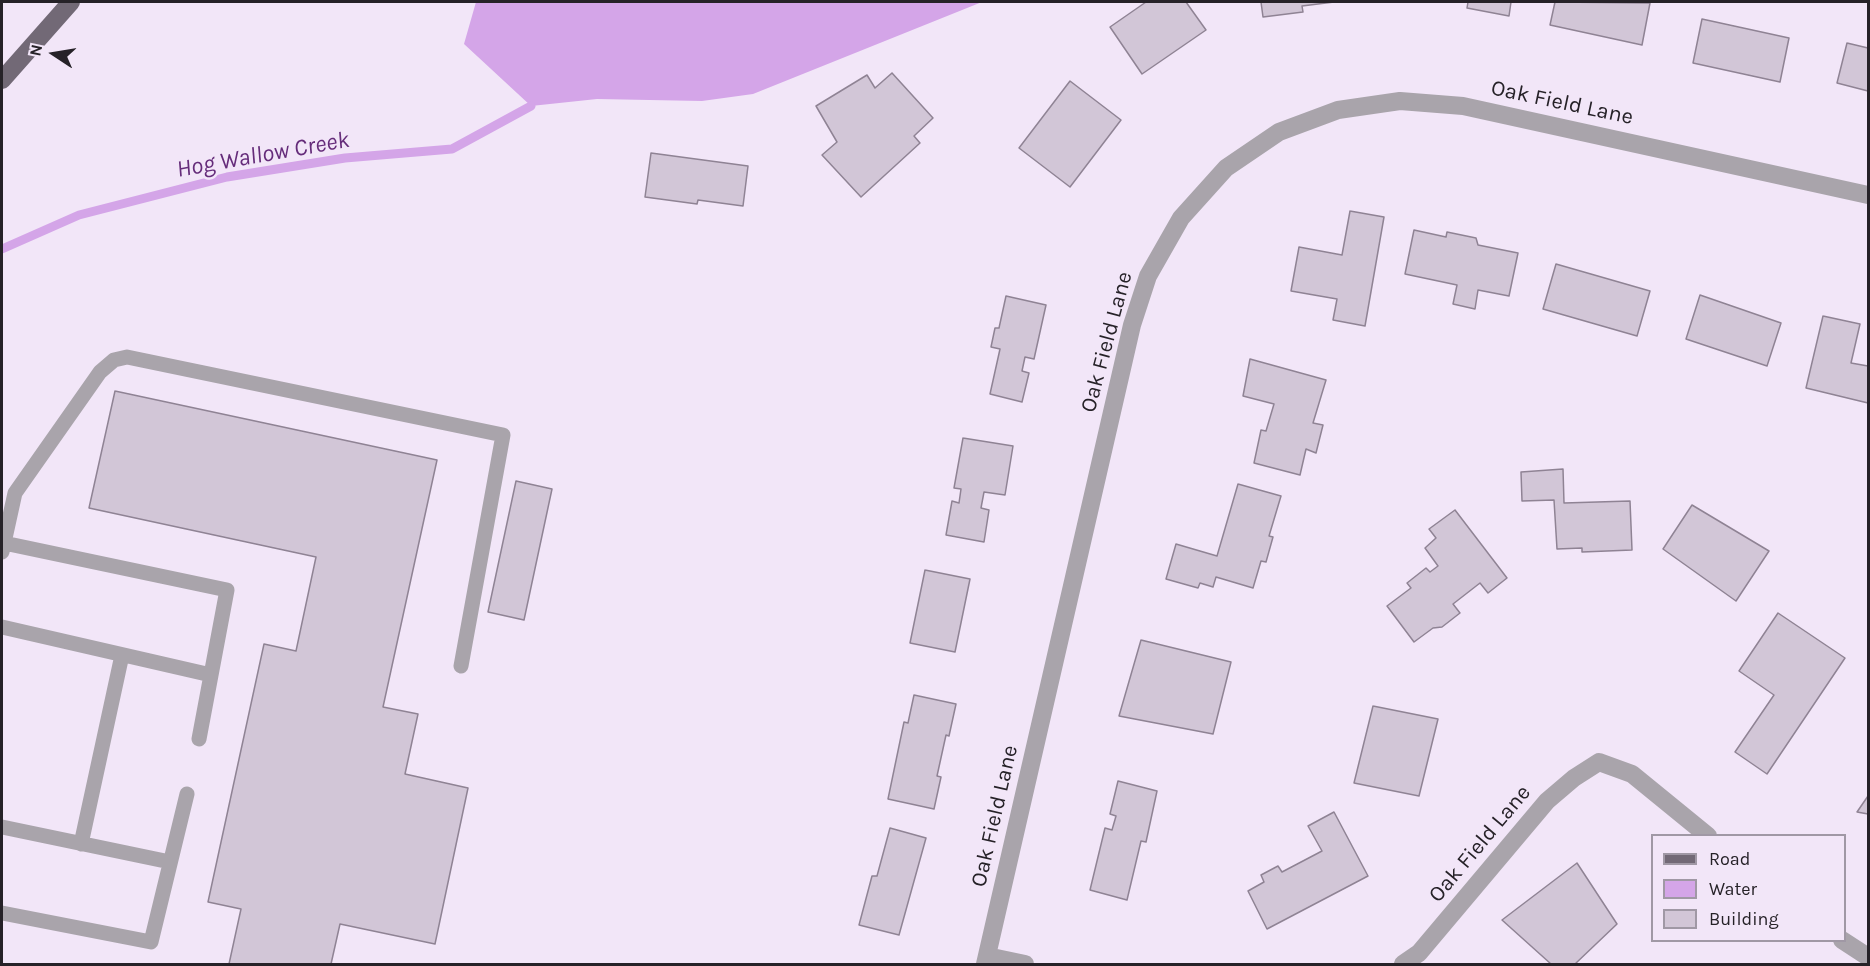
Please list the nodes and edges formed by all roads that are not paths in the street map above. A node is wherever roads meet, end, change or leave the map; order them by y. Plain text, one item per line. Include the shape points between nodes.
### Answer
1 (71, 2) edge
2 (2, 80) edge
3 (1869, 195) edge
4 (3, 548) edge
5 (2, 627) edge
6 (123, 655) junction
7 (461, 666) dead end
8 (211, 675) junction
9 (200, 739) dead end
10 (187, 794) dead end
11 (2, 827) edge
12 (1706, 834) edge
13 (81, 844) junction
14 (170, 862) junction
15 (2, 913) edge
16 (1845, 942) edge
17 (1869, 957) edge
18 (986, 960) edge
19 (1025, 964) edge
20 (1403, 964) edge

1 - 2 main road
3 - 18 street, Oak Field Lane via 1463,106 1400,101 1338,110 1279,132 1226,168 1181,218 1148,276 1132,325
4 - 7 lane via 15,493 100,372 114,360 127,357 503,435
4 - 8 lane via 227,590
5 - 6 lane
6 - 8 lane
6 - 13 lane
8 - 9 lane
10 - 14 lane
11 - 13 lane
12 - 20 street, Oak Field Lane via 1632,774 1599,762 1547,801 1419,953
13 - 14 lane
14 - 15 lane via 151,942
16 - 17 street
18 - 19 street, Oak Field Lane

